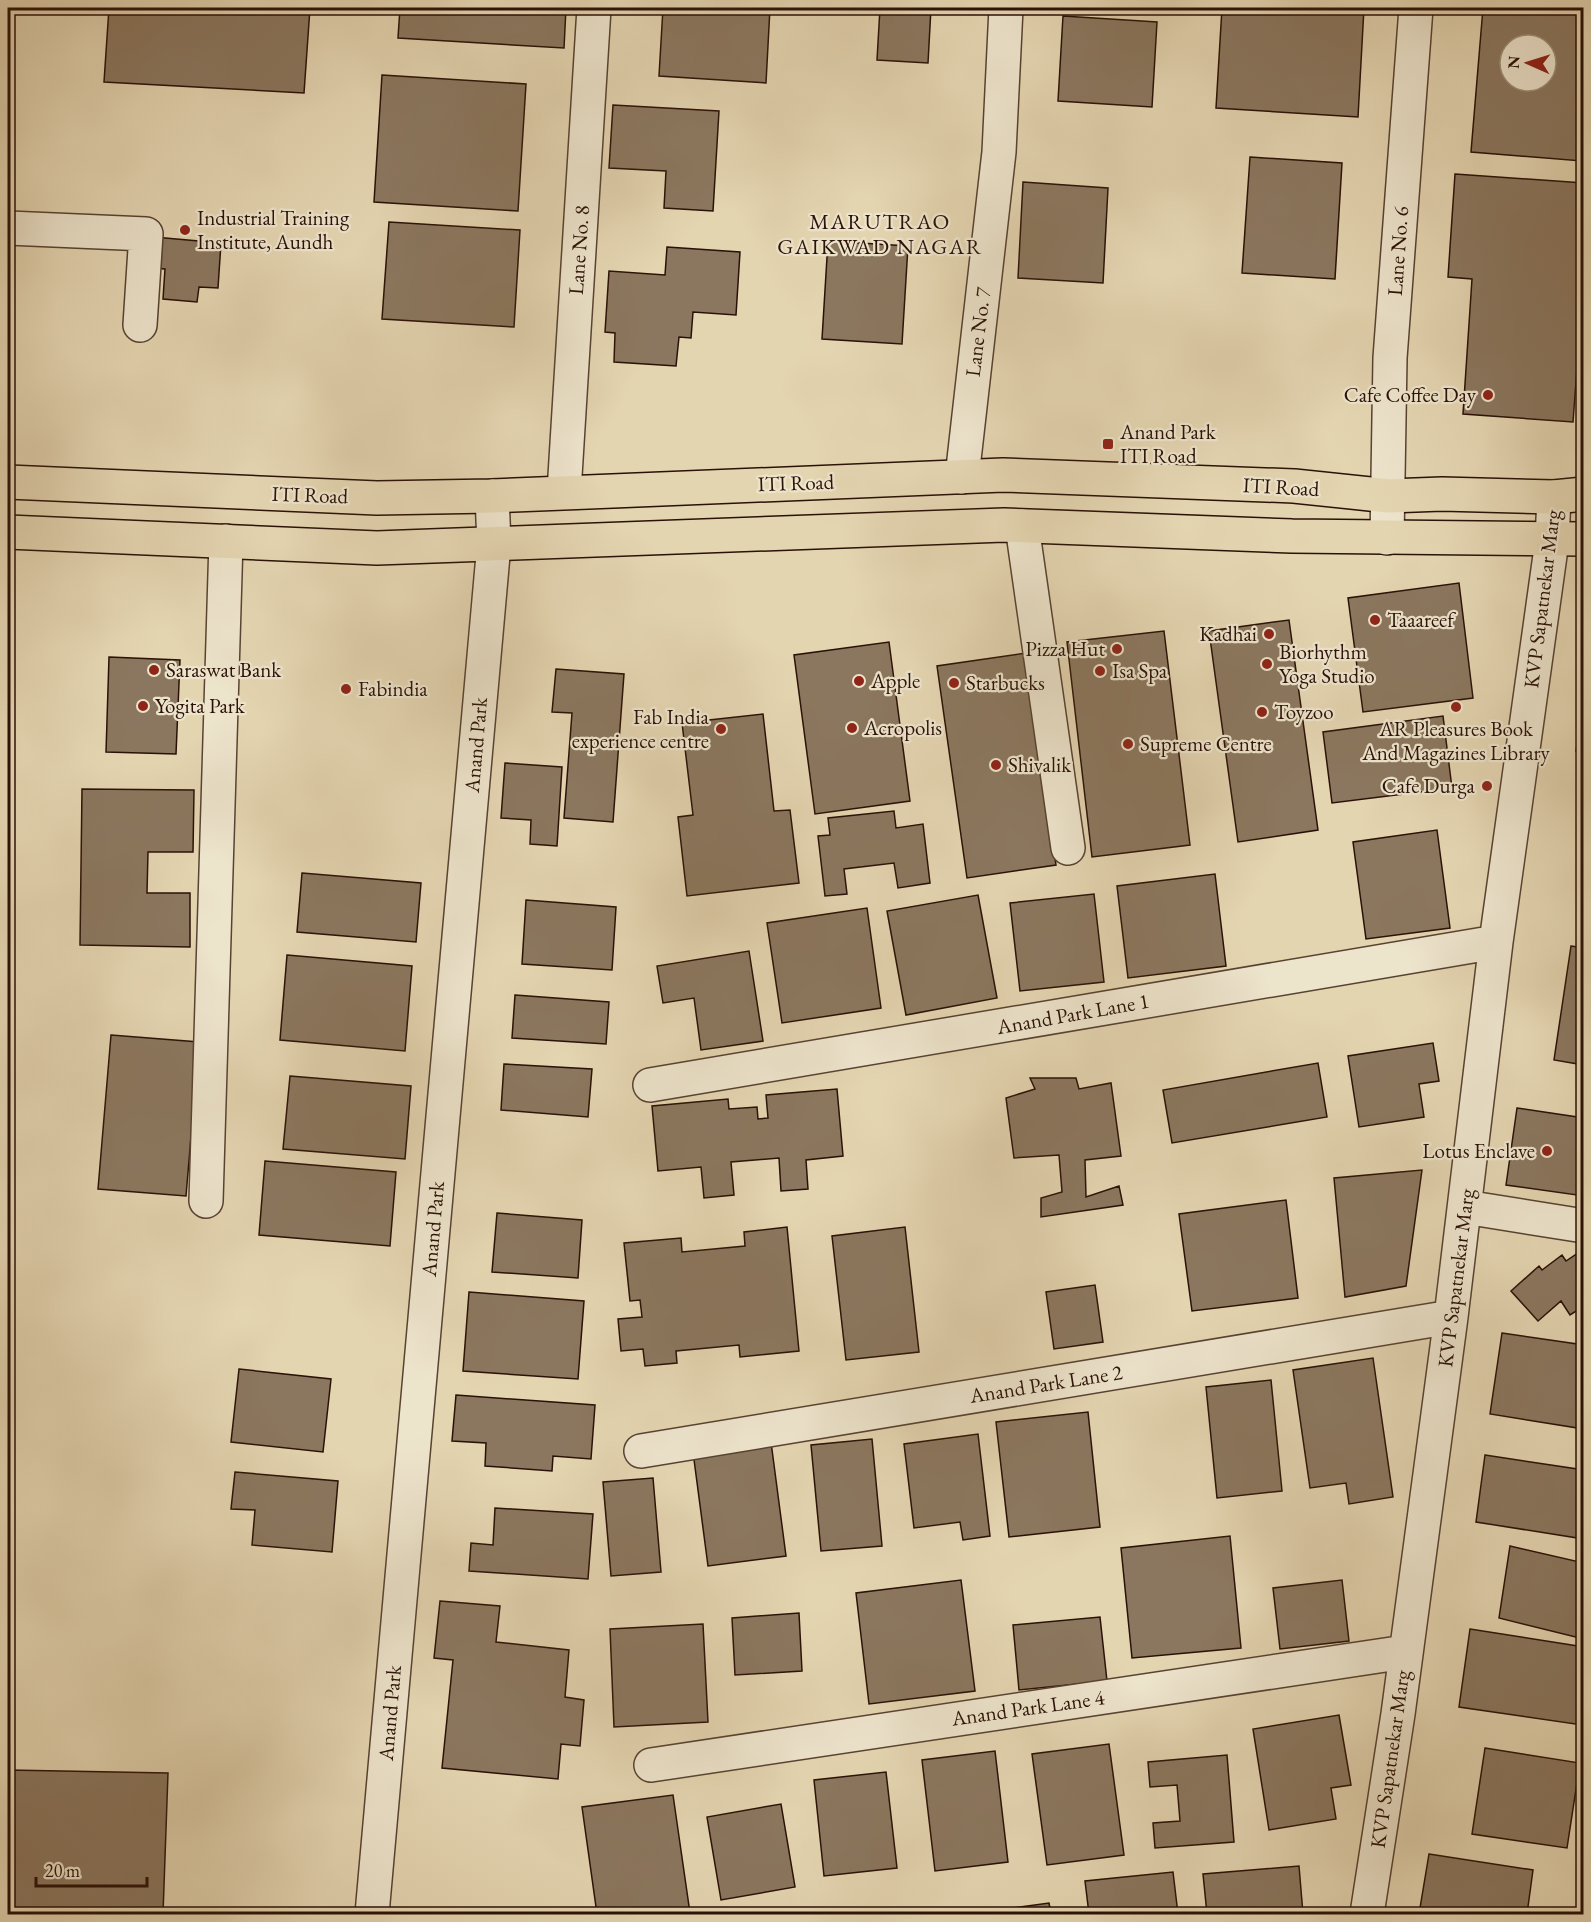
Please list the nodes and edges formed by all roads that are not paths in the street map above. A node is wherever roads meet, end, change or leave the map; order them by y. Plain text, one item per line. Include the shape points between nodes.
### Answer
1 (594, 8) edge
2 (1006, 8) edge
3 (1416, 8) edge
4 (8, 228) edge
5 (140, 324) dead end
6 (962, 477) junction
7 (8, 482) edge
8 (564, 492) junction
9 (492, 496) junction
10 (1389, 496) junction
11 (1569, 496) edge
12 (1022, 526) junction
13 (8, 532) edge
14 (1386, 538) junction
15 (1568, 540) edge
16 (226, 541) junction
17 (494, 544) junction
18 (1068, 848) dead end
19 (1496, 942) junction
20 (650, 1085) dead end
21 (206, 1201) dead end
22 (1465, 1207) junction
23 (1584, 1226) edge
24 (1451, 1317) junction
25 (641, 1451) dead end
26 (1405, 1652) junction
27 (651, 1765) dead end
28 (372, 1914) edge
29 (1367, 1914) edge

1 - 8 street, Lane No. 8
2 - 6 street, Lane No. 7 via 999,152
3 - 10 street, Lane No. 6 via 1390,358
4 - 5 street via 146,234
6 - 8 main road, ITI Road
6 - 10 main road, ITI Road via 1004,475 1294,486
7 - 9 main road, ITI Road via 377,498
8 - 9 main road, ITI Road
9 - 17 street, Anand Park
10 - 11 main road, ITI Road
10 - 14 street, Lane No. 6
11 - 15 street, KVP Sapatnekar Marg
12 - 14 main road
12 - 17 main road
12 - 18 street
13 - 16 main road
14 - 15 main road
15 - 19 street, KVP Sapatnekar Marg
16 - 17 main road via 376,548
16 - 21 street
17 - 28 street, Anand Park
19 - 20 street, Anand Park Lane 1
19 - 22 street, KVP Sapatnekar Marg
22 - 23 street
22 - 24 street, KVP Sapatnekar Marg
24 - 25 street, Anand Park Lane 2
24 - 26 street, KVP Sapatnekar Marg
26 - 27 street, Anand Park Lane 4
26 - 29 street, KVP Sapatnekar Marg

